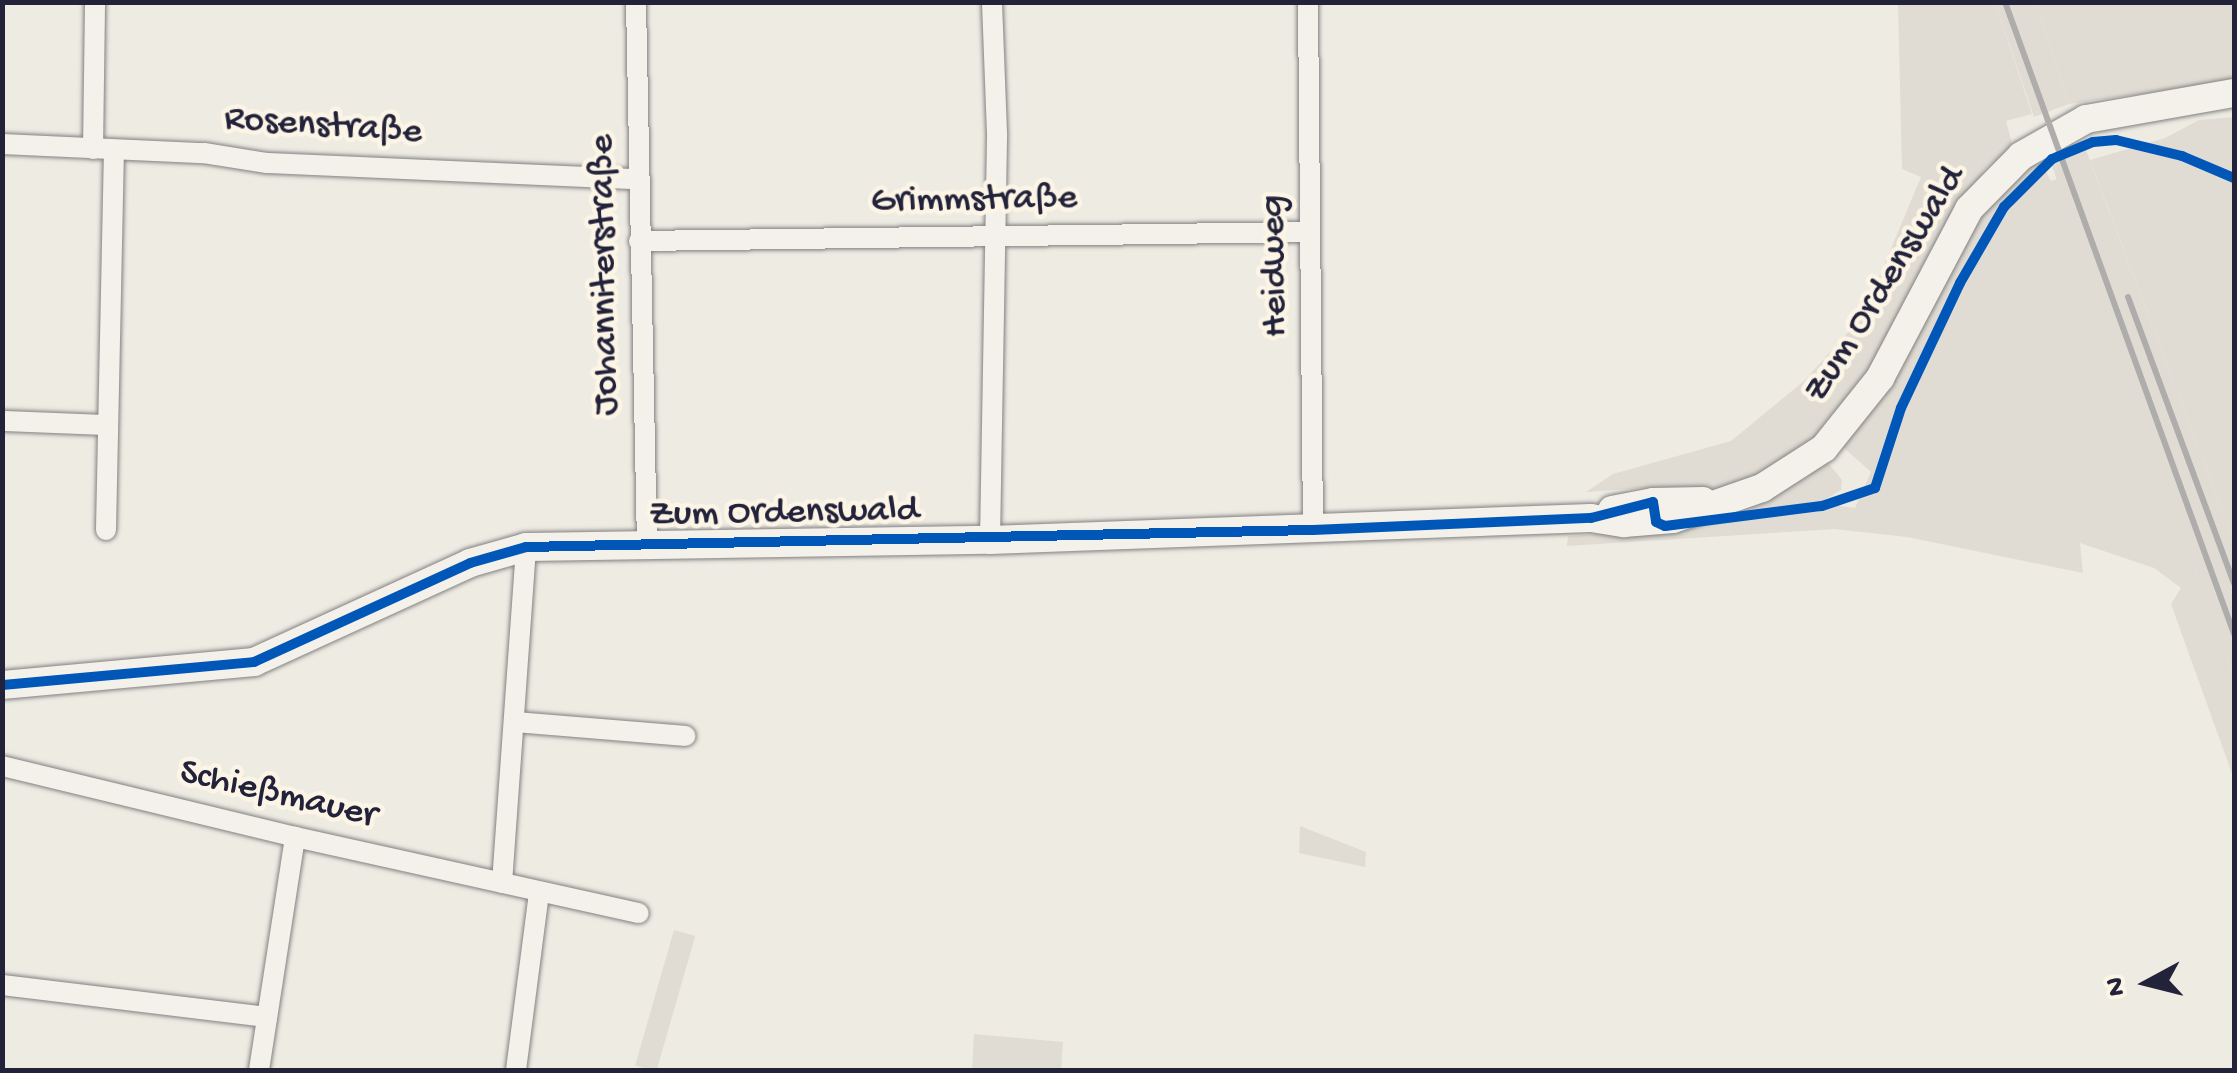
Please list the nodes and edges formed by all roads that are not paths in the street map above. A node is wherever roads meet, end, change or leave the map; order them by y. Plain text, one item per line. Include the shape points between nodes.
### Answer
1 (95, 2) edge
2 (636, 2) edge
3 (992, 2) edge
4 (1308, 2) edge
5 (2234, 93) edge
6 (2178, 104) junction
7 (2234, 104) edge
8 (2, 144) edge
9 (103, 149) junction
10 (638, 179) junction
11 (1310, 232) junction
12 (996, 236) junction
13 (640, 241) junction
14 (2, 422) edge
15 (108, 425) junction
16 (106, 530) dead end
17 (1313, 530) junction
18 (990, 540) junction
19 (647, 546) junction
20 (526, 547) junction
21 (2, 685) edge
22 (516, 722) junction
23 (685, 736) dead end
24 (2, 766) edge
25 (294, 837) junction
26 (502, 883) junction
27 (539, 892) junction
28 (639, 913) dead end
29 (2, 985) edge
30 (267, 1017) junction
31 (259, 1070) edge
32 (516, 1070) edge

1 - 9 street
2 - 10 street, Johanniterstraße
3 - 12 street
4 - 11 street, Heidweg
5 - 6 street, Zum Ordenswald
6 - 7 street, Zum Ordenswald
6 - 17 street, Zum Ordenswald via 2086,119 2021,156 1969,209 1880,378 1846,424 1782,478 1720,502 1654,502 1592,518
8 - 9 street, Rosenstraße
9 - 10 street, Rosenstraße
9 - 15 street
10 - 13 street, Johanniterstraße
11 - 12 street, Grimmstraße
11 - 17 street, Heidweg
12 - 13 street, Grimmstraße
12 - 18 street
13 - 19 street, Johanniterstraße
14 - 15 street
15 - 16 street
17 - 18 street, Zum Ordenswald
18 - 19 street, Zum Ordenswald
19 - 20 street, Zum Ordenswald
20 - 21 street, Zum Ordenswald via 470,563 254,662
20 - 22 street
22 - 23 street
22 - 26 street
24 - 25 street, Schießmauer
25 - 26 street, Schießmauer
25 - 30 street
26 - 27 street, Schießmauer
27 - 28 street, Schießmauer
27 - 32 street
29 - 30 street
30 - 31 street

